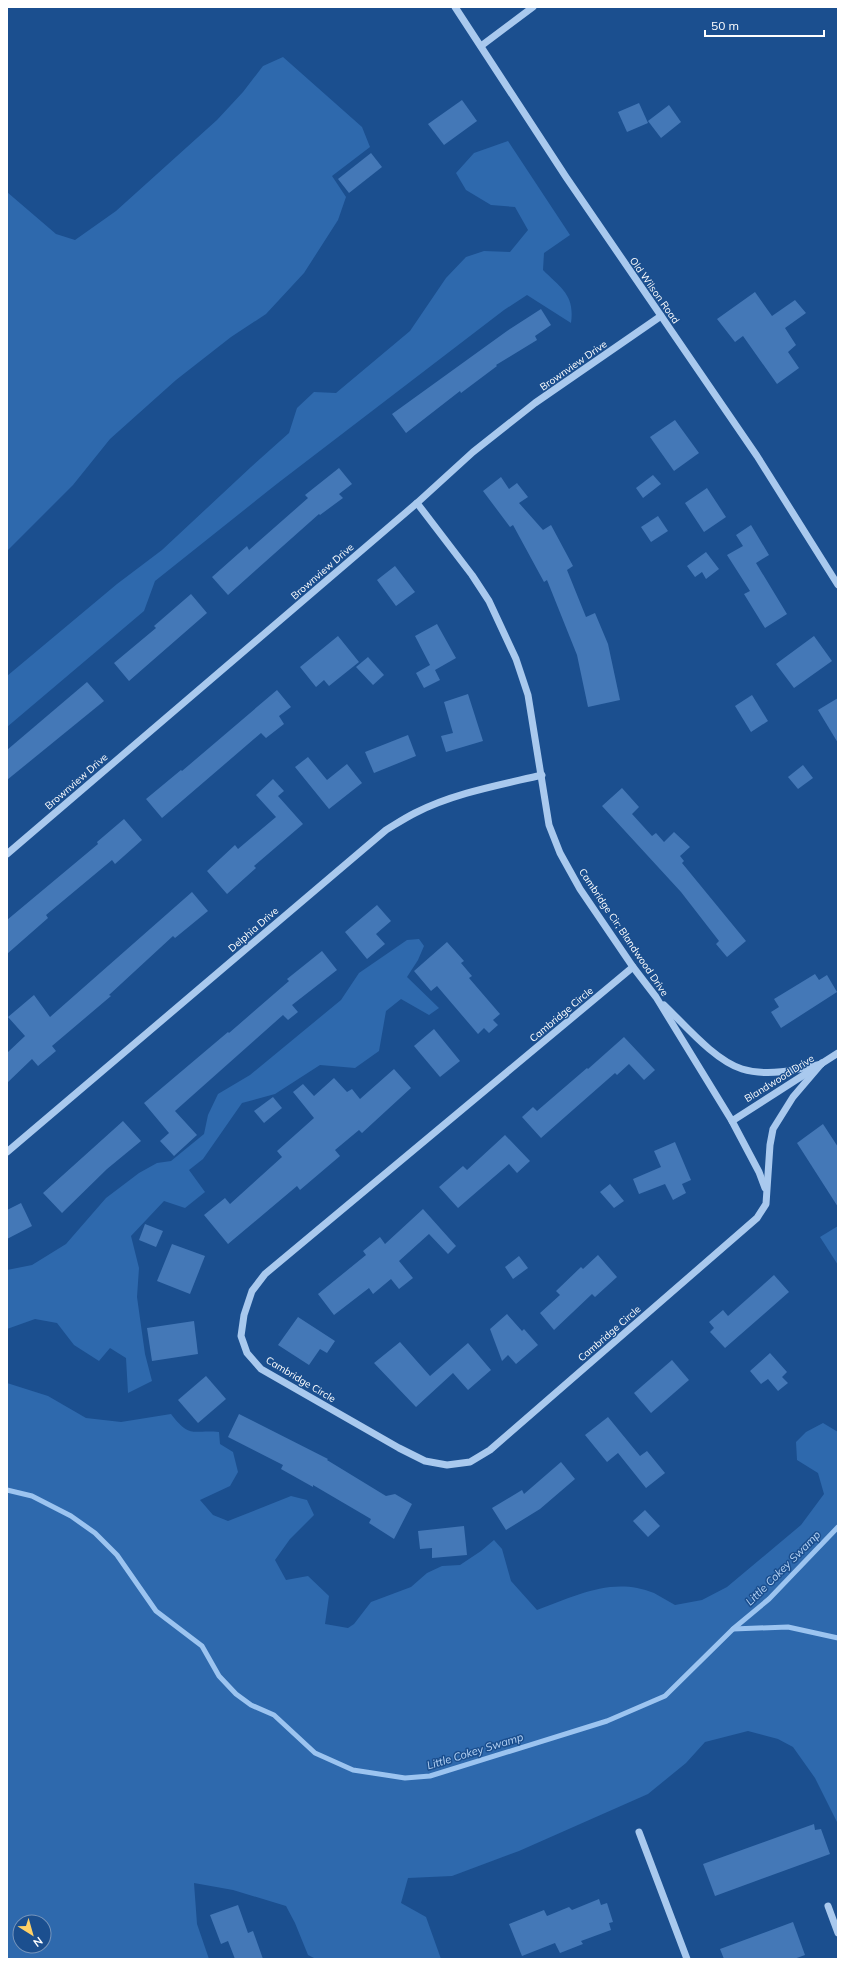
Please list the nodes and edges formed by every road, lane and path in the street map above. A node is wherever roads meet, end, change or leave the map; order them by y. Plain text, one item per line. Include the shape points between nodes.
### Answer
1 (455, 7) edge
2 (533, 7) edge
3 (481, 46) junction
4 (660, 316) junction
5 (417, 503) junction
6 (838, 585) edge
7 (542, 775) junction
8 (7, 854) edge
9 (633, 967) junction
10 (656, 997) junction
11 (838, 1053) edge
12 (822, 1064) junction
13 (732, 1121) junction
14 (7, 1152) edge
15 (766, 1190) junction
16 (639, 1832) dead end
17 (828, 1906) dead end
18 (838, 1933) edge
19 (687, 1959) edge

1 - 3 street, Old Wilson Road
2 - 3 street
3 - 4 street, Old Wilson Road
4 - 5 street, Brownview Drive via 535,403 473,452
4 - 6 street, Old Wilson Road via 757,456
5 - 7 street, Cambridge Cir; Blandwood Drive via 472,575 503,628 528,695
5 - 8 street, Brownview Drive
7 - 9 street, Cambridge Cir; Blandwood Drive via 549,825 560,853 580,889
7 - 14 street, Delphia Drive via 488,787 451,799 416,812 386,830
9 - 10 street, Cambridge Cir; Blandwood Drive
9 - 15 street, Cambridge Circle via 265,1274 252,1292 244,1315 241,1336 247,1353 261,1369 425,1461 447,1465 470,1462 490,1450 757,1218 766,1204
10 - 12 street via 715,1052 742,1069 779,1072
10 - 13 street, Cambridge Cir; Blandwood Drive
11 - 12 street, Blandwood Drive
12 - 13 street, Blandwood Drive
12 - 15 street, Cambridge Circle via 793,1097 773,1129
13 - 15 street, Cambridge Cir; Blandwood Drive
16 - 19 street
17 - 18 street

